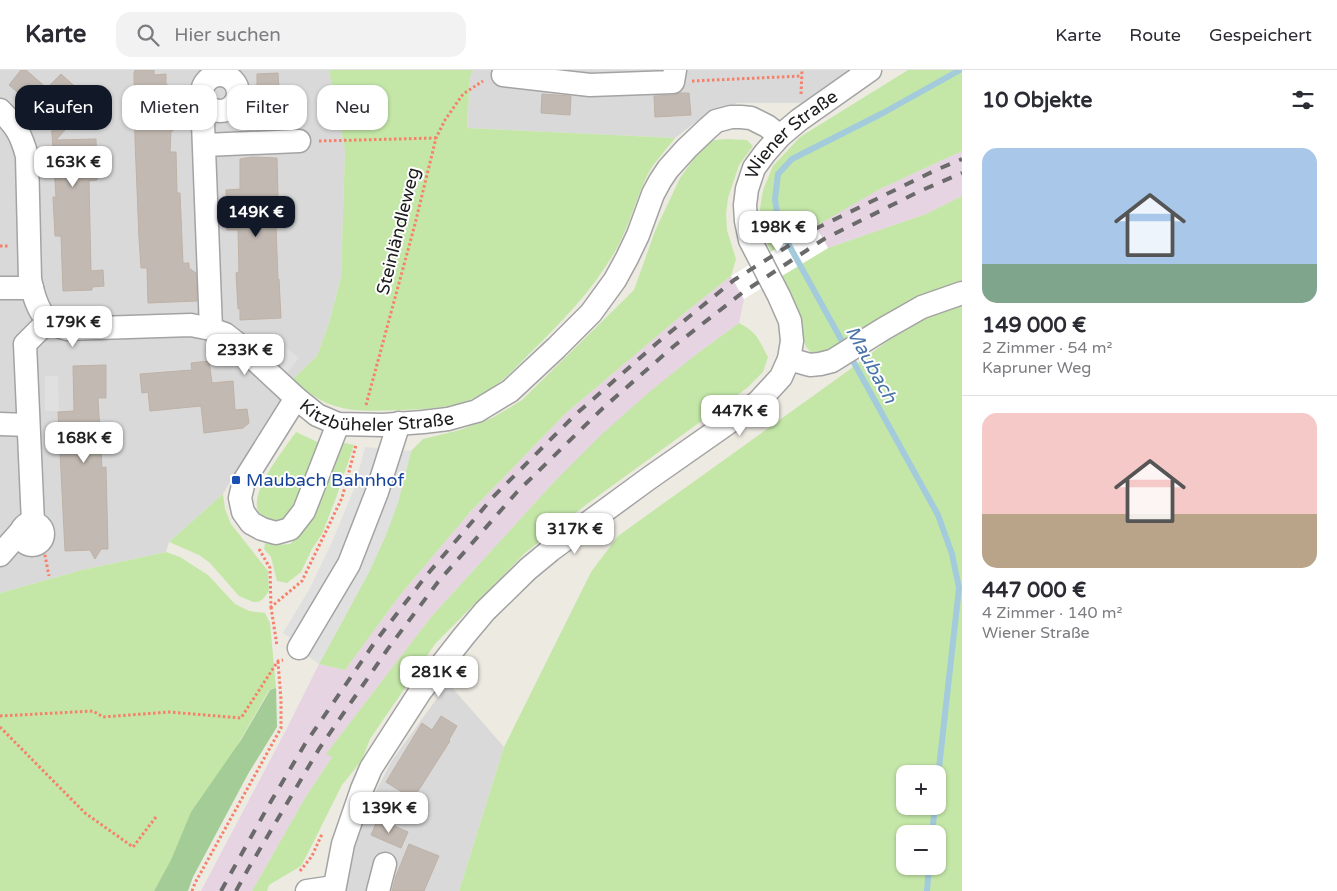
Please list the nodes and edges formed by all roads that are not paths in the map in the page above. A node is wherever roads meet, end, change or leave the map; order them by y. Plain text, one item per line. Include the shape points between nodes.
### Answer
1 (870, 70) edge
2 (228, 74) edge
3 (503, 75) road end
4 (674, 76) edge
5 (0, 110) edge
6 (780, 136) junction
7 (299, 142) road end
8 (205, 145) junction
9 (0, 288) edge
10 (32, 288) junction
11 (962, 293) edge
12 (48, 321) junction
13 (211, 329) junction
14 (790, 359) junction
15 (296, 398) junction
16 (399, 423) junction
17 (0, 424) edge
18 (338, 424) junction
19 (28, 425) junction
20 (0, 555) edge
21 (300, 648) dead end
22 (384, 864) dead end
23 (334, 889) edge
24 (307, 891) edge
25 (378, 891) edge

1 - 6 street, Wiener Straße
2 - 8 street via 238,90 232,107 214,110 202,97
3 - 4 street via 590,85
5 - 10 street via 12,121 22,138 27,156
6 - 14 street, Wiener Straße via 754,168 745,205 750,240 790,321
6 - 16 street, Kitzbüheler Straße via 751,118 716,121 687,148 660,181 615,280 591,313 556,348 510,391 477,411 448,419
7 - 8 street
8 - 13 street
9 - 10 street
10 - 12 street
11 - 14 street via 922,307 832,361 810,365
12 - 13 street, Kitzbüheler Straße via 67,329 191,325
12 - 19 street via 25,344 36,381
13 - 15 street, Kitzbüheler Straße via 225,334 271,368
14 - 23 street, Wiener Straße via 781,377 758,402 550,550 485,611 420,692 371,768 343,844
15 - 18 street, Kitzbüheler Straße via 317,415
15 - 18 street via 244,481 240,498 242,512 251,523 276,533 290,529 304,511
16 - 18 street, Kitzbüheler Straße
16 - 21 street via 349,564
17 - 19 street
19 - 20 street via 32,531
22 - 25 street
23 - 24 street

